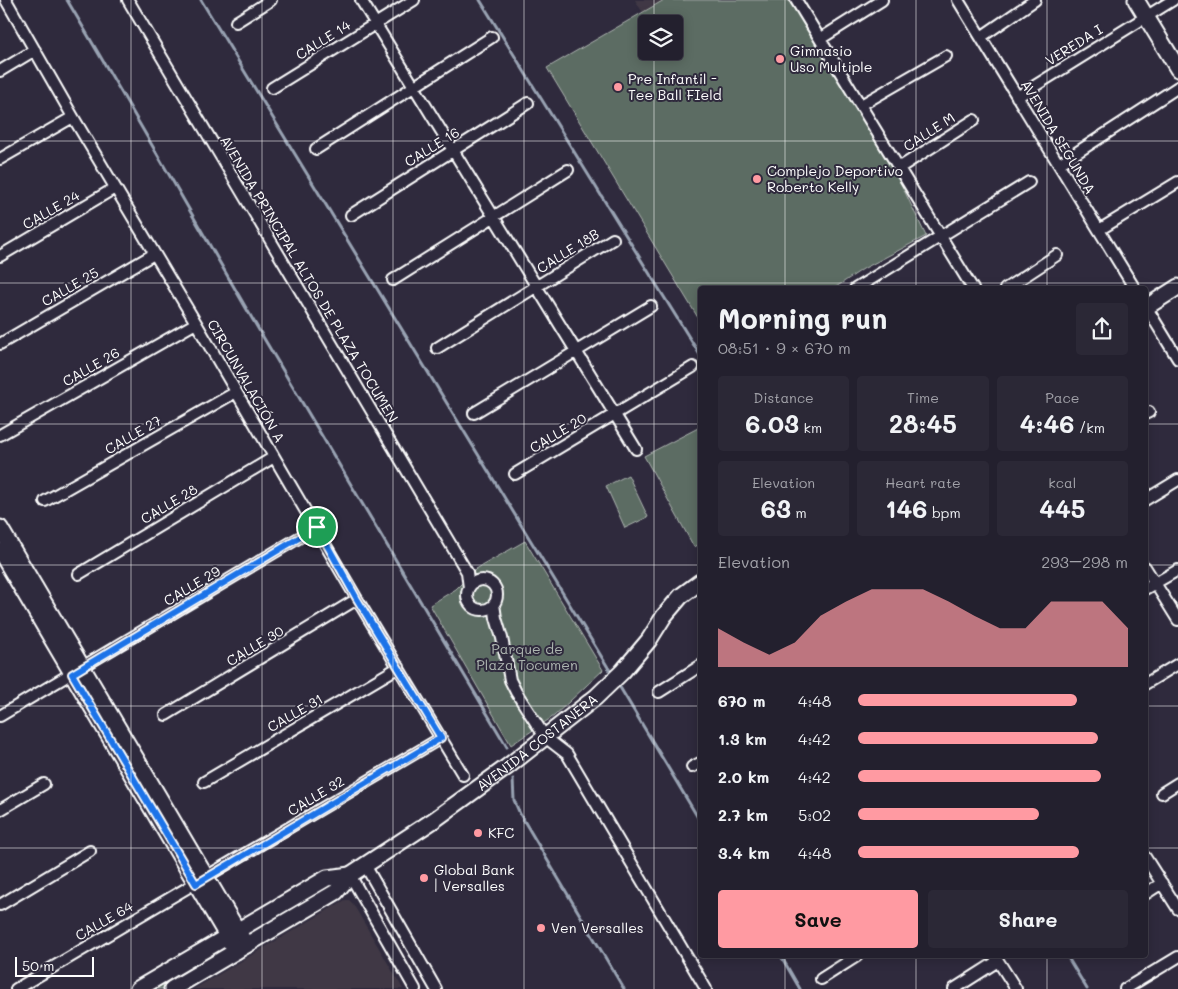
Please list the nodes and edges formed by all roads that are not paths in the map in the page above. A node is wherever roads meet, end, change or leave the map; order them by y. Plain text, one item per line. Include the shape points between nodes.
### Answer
1 (6, 0) edge
2 (128, 0) edge
3 (271, 0) edge
4 (361, 0) edge
5 (414, 0) edge
6 (796, 0) edge
7 (882, 0) edge
8 (958, 0) edge
9 (1035, 0) edge
10 (1136, 0) edge
11 (1173, 0) edge
12 (1146, 16) junction
13 (236, 22) dead end
14 (375, 23) junction
15 (492, 37) dead end
16 (981, 37) junction
17 (820, 39) junction
18 (35, 50) junction
19 (946, 56) dead end
20 (1178, 69) edge
21 (0, 71) edge
22 (414, 86) junction
23 (1178, 86) edge
24 (272, 88) dead end
25 (1017, 97) junction
26 (528, 103) dead end
27 (861, 105) junction
28 (73, 117) junction
29 (974, 120) dead end
30 (316, 149) dead end
31 (453, 150) junction
32 (0, 159) edge
33 (1059, 164) junction
34 (899, 168) junction
35 (568, 170) dead end
36 (1029, 182) dead end
37 (1178, 182) edge
38 (115, 188) junction
39 (351, 215) dead end
40 (494, 218) junction
41 (1099, 230) junction
42 (942, 236) junction
43 (614, 239) dead end
44 (154, 254) junction
45 (1057, 255) dead end
46 (0, 256) edge
47 (393, 280) dead end
48 (860, 286) edge
49 (972, 286) edge
50 (1010, 286) edge
51 (1133, 286) edge
52 (537, 287) junction
53 (1178, 287) edge
54 (1148, 305) edge
55 (651, 306) dead end
56 (1148, 312) edge
57 (196, 322) junction
58 (0, 344) edge
59 (437, 348) dead end
60 (578, 352) junction
61 (1178, 359) edge
62 (693, 367) dead end
63 (236, 392) junction
64 (474, 413) dead end
65 (615, 415) junction
66 (0, 435) edge
67 (636, 449) dead end
68 (274, 457) junction
69 (516, 474) dead end
70 (1178, 480) edge
71 (1148, 498) edge
72 (45, 501) dead end
73 (317, 527) junction
74 (0, 528) edge
75 (0, 551) edge
76 (1178, 570) edge
77 (467, 572) junction
78 (1148, 572) edge
79 (79, 574) dead end
80 (481, 580) junction
81 (698, 583) edge
82 (1155, 583) junction
83 (1148, 587) edge
84 (469, 588) junction
85 (357, 599) junction
86 (490, 607) junction
87 (1178, 620) edge
88 (1178, 664) edge
89 (399, 667) junction
90 (698, 667) edge
91 (78, 671) junction
92 (1148, 682) edge
93 (659, 692) dead end
94 (166, 715) dead end
95 (0, 716) edge
96 (441, 738) junction
97 (546, 738) junction
98 (463, 775) dead end
99 (204, 782) dead end
100 (1178, 783) edge
101 (44, 784) dead end
102 (1162, 793) dead end
103 (0, 810) edge
104 (90, 851) dead end
105 (1148, 862) edge
106 (365, 865) junction
107 (350, 875) junction
108 (201, 881) junction
109 (1162, 883) junction
110 (1148, 892) edge
111 (0, 905) edge
112 (1178, 909) edge
113 (232, 933) junction
114 (241, 948) junction
115 (1178, 957) edge
116 (854, 958) edge
117 (997, 958) edge
118 (821, 979) dead end
119 (16, 989) edge
120 (138, 989) edge
121 (172, 989) edge
122 (415, 989) edge
123 (436, 989) edge
124 (706, 989) edge
125 (954, 989) edge
126 (1016, 989) edge
127 (1125, 989) edge

1 - 18 street, CIRCUNVALACIÓN A
2 - 77 street, AVENIDA PRINCIPAL ALTOS DE PLAZA TOCUMEN
3 - 13 street
4 - 14 street
5 - 14 street, CALLE 14
6 - 17 street
7 - 17 street
8 - 16 street, AVENIDA SEGUNDA
9 - 16 street
10 - 12 street
11 - 12 street, VEREDA I
12 - 20 street
12 - 25 street, VEREDA I
14 - 22 street
14 - 24 street, CALLE 14
15 - 22 street
16 - 25 street, AVENIDA SEGUNDA
17 - 27 street
18 - 21 street
18 - 28 street, CIRCUNVALACIÓN A
19 - 27 street
22 - 30 street
22 - 31 street
23 - 33 street
25 - 33 street, AVENIDA SEGUNDA
26 - 31 street, CALLE 16
27 - 34 street
28 - 32 street
28 - 38 street, CIRCUNVALACIÓN A
29 - 34 street, CALLE M
31 - 39 street, CALLE 16
31 - 40 street
33 - 41 street, AVENIDA SEGUNDA
34 - 42 street
35 - 40 street
36 - 42 street
37 - 41 street
38 - 44 street, CIRCUNVALACIÓN A
38 - 46 street, CALLE 24
40 - 47 street
40 - 52 street
41 - 51 street, AVENIDA SEGUNDA
42 - 48 street
42 - 49 street
43 - 52 street, CALLE 18B
44 - 57 street, CIRCUNVALACIÓN A
44 - 58 street, CALLE 25
45 - 50 street
52 - 59 street, CALLE 18B
52 - 60 street
53 - 54 street
55 - 60 street
56 - 61 street
57 - 63 street, CIRCUNVALACIÓN A
57 - 66 street, CALLE 26
60 - 64 street
60 - 65 street
62 - 65 street, CALLE 20
63 - 68 street, CIRCUNVALACIÓN A
63 - 72 street, CALLE 27
65 - 67 street
65 - 69 street, CALLE 20
68 - 73 street, CIRCUNVALACIÓN A
68 - 79 street, CALLE 28
70 - 71 street
73 - 85 street, CIRCUNVALACIÓN A
73 - 91 street, CALLE 29
74 - 91 street
75 - 91 street
76 - 82 street
77 - 80 street, AVENIDA PRINCIPAL ALTOS DE PLAZA TOCUMEN
77 - 84 street, AVENIDA PRINCIPAL ALTOS DE PLAZA TOCUMEN
78 - 82 street
80 - 84 street
80 - 86 street via 490,582 497,594
81 - 97 street, AVENIDA COSTANERA via 681,596 622,672
82 - 83 street
82 - 87 street
84 - 86 street via 468,598 472,606 477,609
85 - 89 street, CIRCUNVALACIÓN A
85 - 94 street, CALLE 30
86 - 97 street via 502,638 510,680
88 - 92 street
89 - 96 street, CIRCUNVALACIÓN A
89 - 99 street, CALLE 31
90 - 93 street
91 - 95 street, CALLE 29
91 - 108 street
96 - 98 street, CIRCUNVALACIÓN A
96 - 108 street, CALLE 32
97 - 106 street, AVENIDA COSTANERA via 434,820
97 - 124 street via 567,754
100 - 102 street
101 - 103 street
104 - 111 street
105 - 109 street
106 - 107 street, AVENIDA COSTANERA
106 - 123 street
107 - 113 street, AVENIDA COSTANERA via 327,878
107 - 114 street, AVENIDA COSTANERA via 336,892
107 - 122 street
108 - 113 street
108 - 119 street, CALLE 64
109 - 110 street
109 - 112 street
113 - 114 street
113 - 120 street, AVENIDA COSTANERA
114 - 121 street, AVENIDA COSTANERA
115 - 127 street
116 - 118 street
117 - 125 street
117 - 126 street

